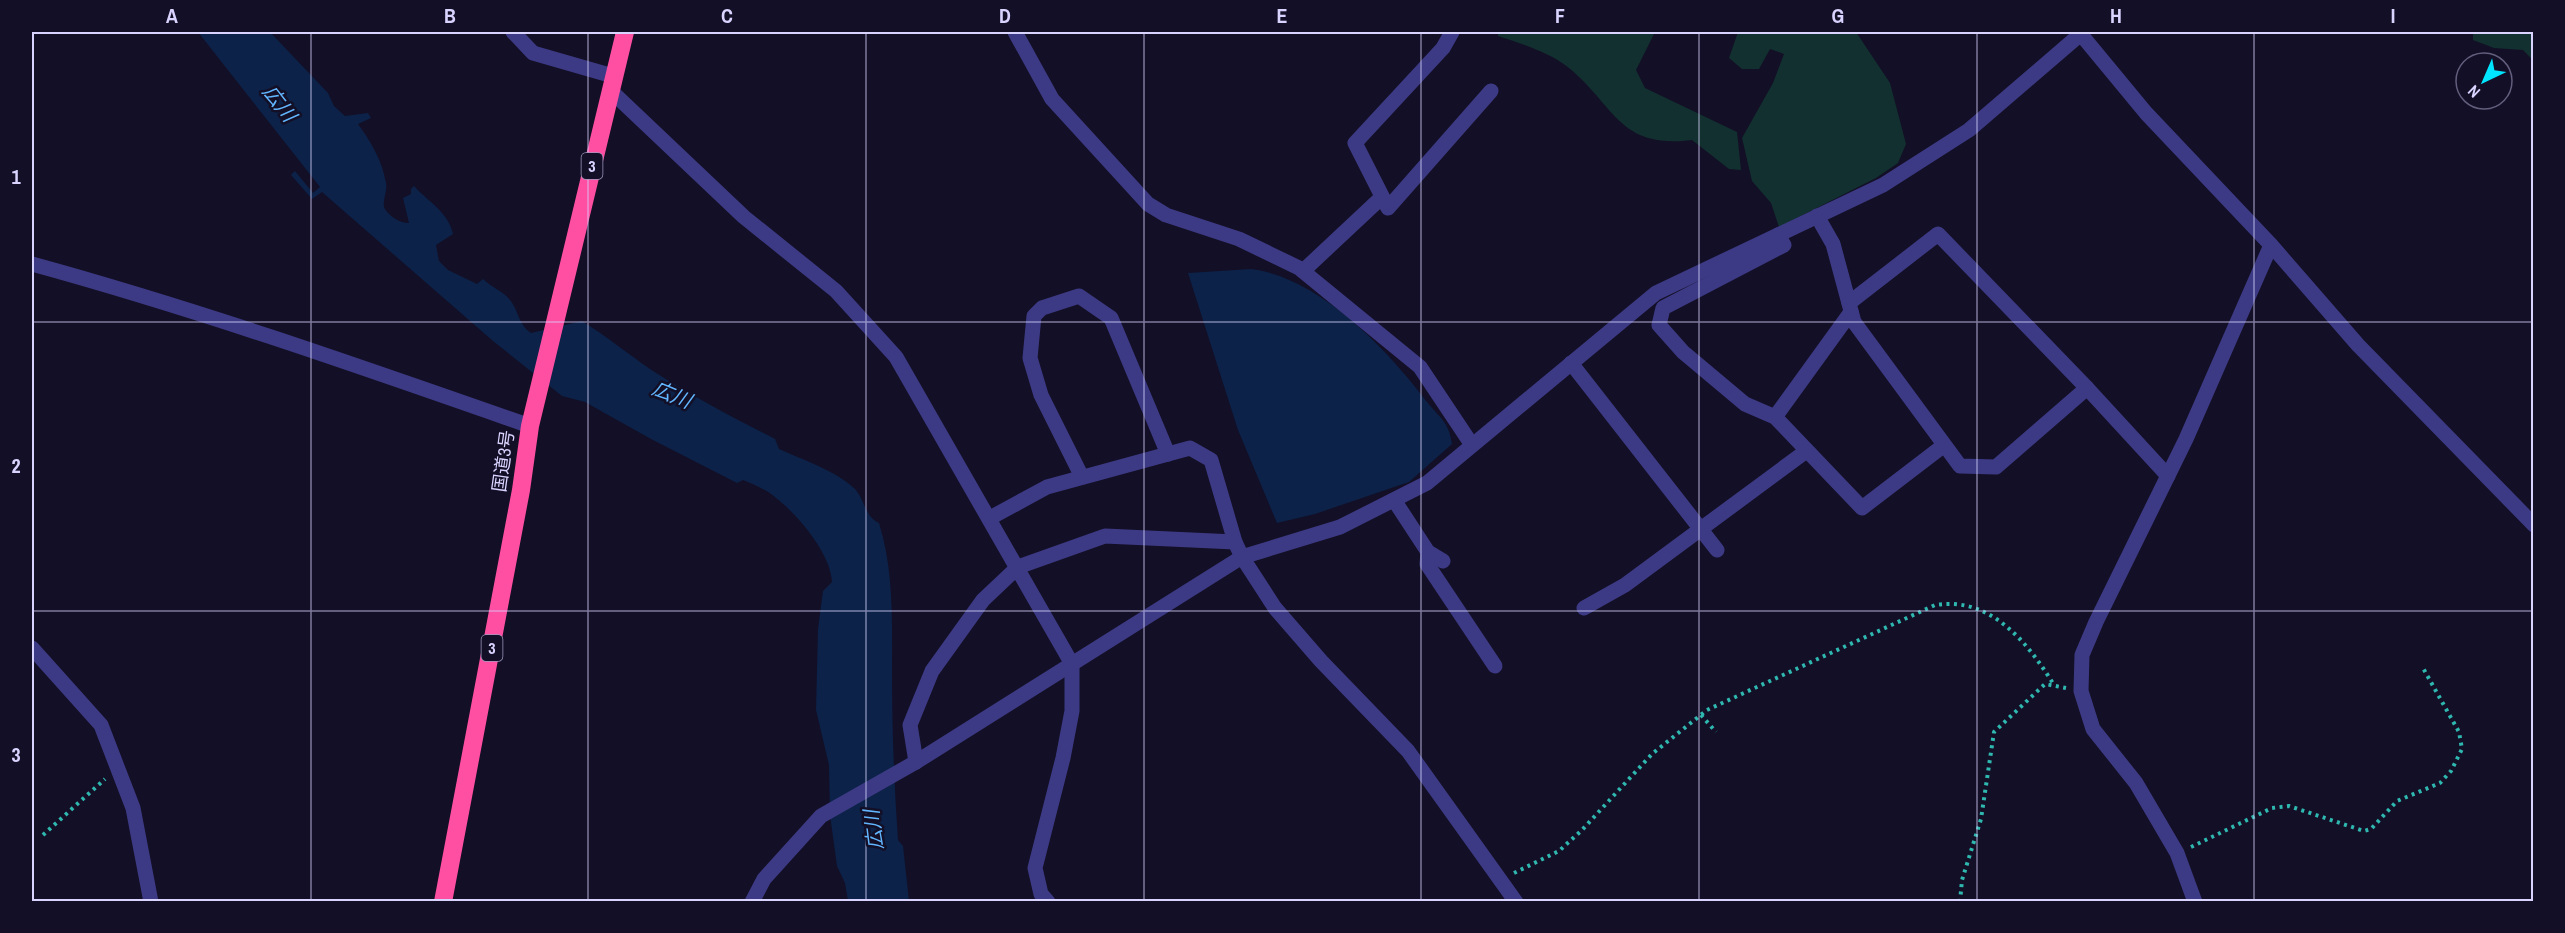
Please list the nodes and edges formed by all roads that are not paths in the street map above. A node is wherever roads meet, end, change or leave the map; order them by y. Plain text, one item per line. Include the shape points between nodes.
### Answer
1 (513, 32) edge
2 (625, 32) edge
3 (1015, 32) edge
4 (1452, 32) edge
5 (2081, 33) edge
6 (612, 83) junction
7 (1491, 91) dead end
8 (1382, 197) junction
9 (1817, 216) junction
10 (1778, 235) junction
11 (2271, 245) junction
12 (32, 264) edge
13 (1303, 271) junction
14 (1850, 307) junction
15 (1571, 363) junction
16 (2087, 388) junction
17 (1775, 417) junction
18 (530, 426) junction
19 (1472, 445) junction
20 (1943, 446) junction
21 (1805, 452) junction
22 (1168, 454) junction
23 (2168, 476) junction
24 (1082, 477) junction
25 (1394, 500) junction
26 (990, 518) junction
27 (2534, 525) edge
28 (1700, 528) junction
29 (1235, 542) junction
30 (1717, 550) dead end
31 (1428, 552) junction
32 (1242, 557) junction
33 (1443, 561) dead end
34 (1018, 567) junction
35 (1584, 608) dead end
36 (32, 648) edge
37 (1072, 664) junction
38 (1495, 666) dead end
39 (910, 765) junction
40 (151, 902) edge
41 (443, 902) edge
42 (752, 902) edge
43 (1048, 902) edge
44 (1516, 902) edge
45 (2195, 902) edge

1 - 6 street via 533,53
2 - 6 highway, 国道3号 / 3
3 - 13 street via 1052,99 1148,204 1166,215 1239,239
4 - 8 street via 1443,48 1355,143
5 - 9 street via 1969,130 1882,185
5 - 11 street via 2146,113
6 - 18 highway, 国道3号 / 3
6 - 26 street via 744,217 836,291 896,357
7 - 8 street via 1388,208
8 - 13 street
9 - 10 street
9 - 14 street via 1833,244
10 - 15 street via 1656,293
10 - 17 street via 1784,245 1663,308 1659,325 1683,352 1745,404
11 - 23 street
11 - 27 street via 2358,345
12 - 18 street via 199,313
13 - 19 street via 1420,367
14 - 16 street via 1938,234
14 - 17 street
14 - 20 street via 1854,322
15 - 19 street
15 - 28 street
16 - 20 street via 1996,466 1960,466
16 - 23 street
17 - 21 street
18 - 41 highway, 国道3号 / 3
19 - 25 street via 1427,483
20 - 21 street via 1862,508
21 - 28 street
22 - 24 street
22 - 24 street via 1111,318 1079,296 1070,297 1042,308 1034,316 1030,358 1041,395
22 - 29 street via 1190,448 1211,460
23 - 45 street via 2082,655 2081,691 2093,729 2136,783 2177,853
24 - 26 street via 1047,487
25 - 31 street
25 - 32 street via 1340,527
26 - 34 street
28 - 30 street
28 - 35 street via 1625,585
29 - 32 street
29 - 34 street via 1104,536
31 - 33 street
31 - 38 street via 1427,564
32 - 37 street
32 - 44 street via 1275,608 1408,751
34 - 37 street
34 - 39 street via 983,600 932,671 910,724
36 - 40 street via 101,725 133,808
37 - 39 street
37 - 43 street via 1072,711 1035,868 1041,894
39 - 42 street via 821,816 764,879

